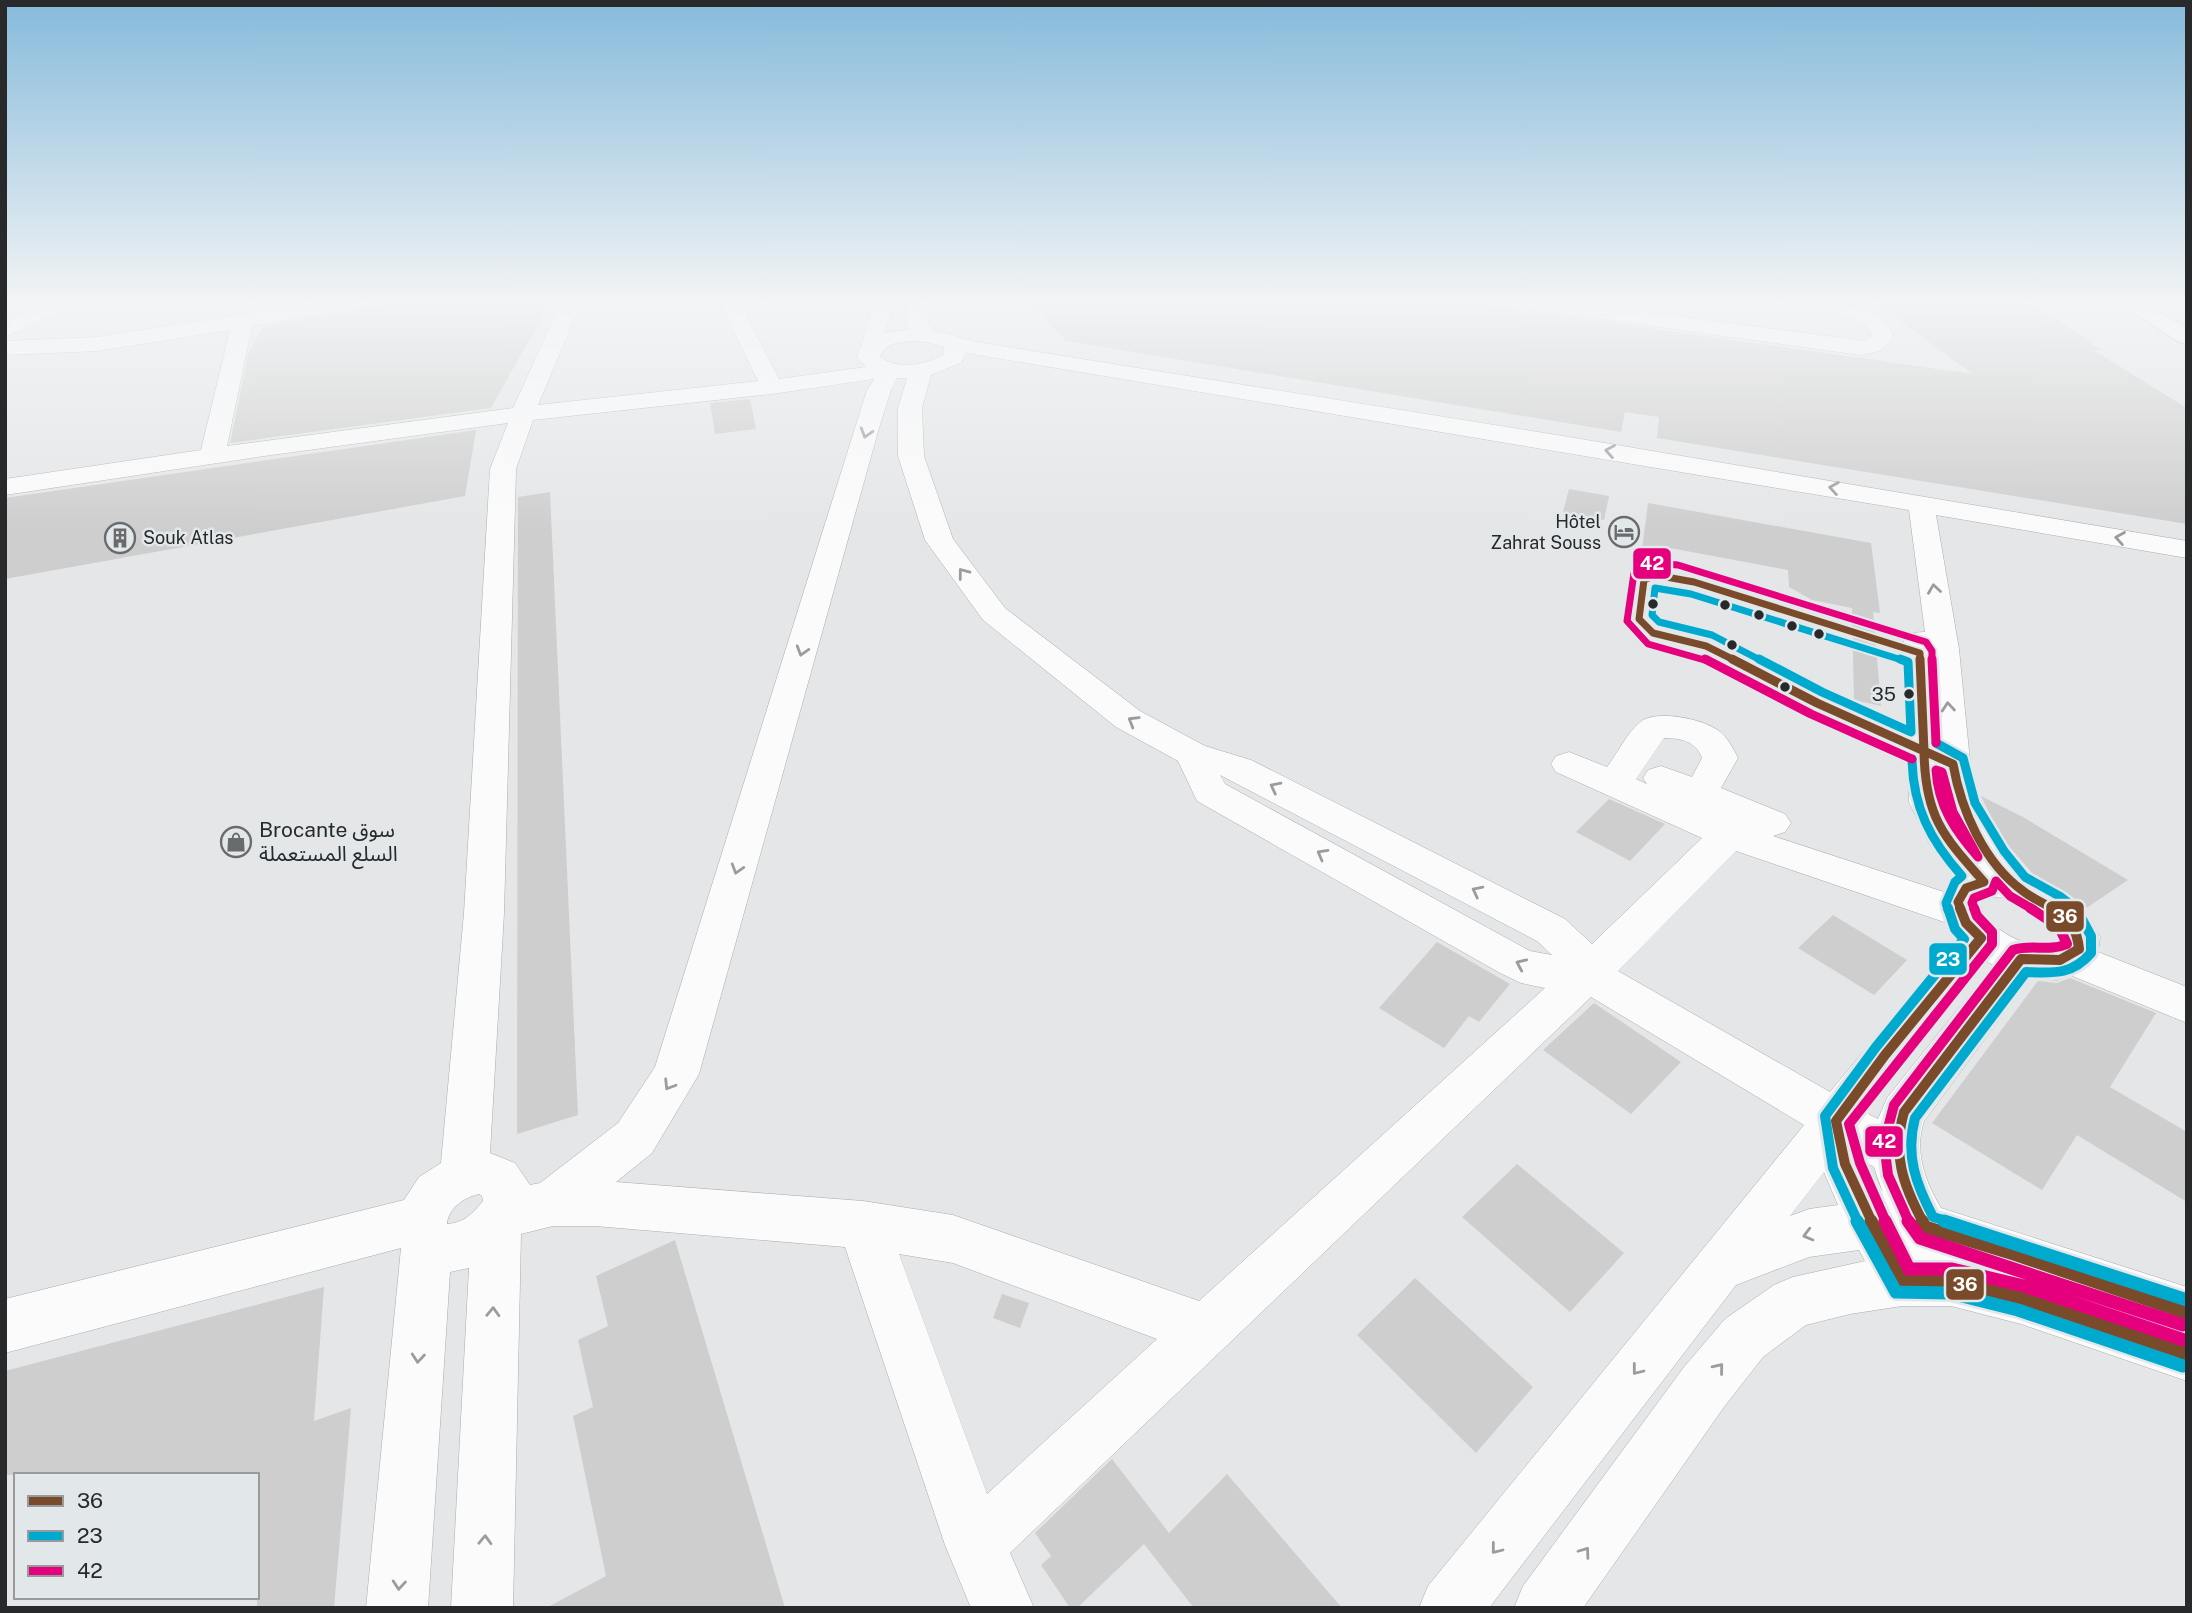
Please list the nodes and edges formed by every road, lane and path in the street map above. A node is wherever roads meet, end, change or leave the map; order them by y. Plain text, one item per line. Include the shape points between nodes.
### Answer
1 (230, 378) edge
2 (538, 378) edge
3 (768, 378) edge
4 (842, 378) edge
5 (891, 378) edge
6 (907, 378) edge
7 (1031, 378) edge
8 (1171, 378) edge
9 (772, 387) junction
10 (1281, 396) junction
11 (522, 414) junction
12 (1268, 417) junction
13 (212, 455) junction
14 (5, 487) edge
15 (1913, 514) junction
16 (2187, 550) edge
17 (2187, 576) edge
18 (1575, 755) dead end
19 (1620, 774) junction
20 (1694, 805) junction
21 (1740, 826) junction
22 (1981, 901) junction
23 (2075, 947) junction
24 (2021, 958) junction
25 (1588, 974) junction
26 (2187, 981) edge
27 (2187, 1006) edge
28 (1836, 1121) junction
29 (1897, 1155) junction
30 (464, 1175) junction
31 (553, 1203) junction
32 (500, 1221) junction
33 (863, 1225) junction
34 (1899, 1226) junction
35 (424, 1230) junction
36 (1718, 1267) junction
37 (1927, 1281) junction
38 (2187, 1313) edge
39 (5, 1326) edge
40 (1205, 1329) junction
41 (2187, 1354) edge
42 (975, 1545) junction
43 (397, 1608) edge
44 (482, 1608) edge
45 (1003, 1608) edge
46 (1450, 1608) edge
47 (1545, 1608) edge

1 - 13 street
2 - 11 street
3 - 9 street
4 - 9 street
5 -> 31 street via 880,390 865,435 676,1074 635,1138
25 -> 6 street via 1536,971 1210,792 1193,754 1128,719 994,614 939,540 911,456
7 - 12 street
8 - 10 street
9 - 11 street
10 - 12 street
15 -> 10 street
11 - 13 street
11 - 30 street via 502,482 484,913
12 - 15 street
13 - 14 street
16 -> 15 street
15 - 17 street
15 - 22 street via 1927,802
18 - 19 street
19 - 20 street
19 - 20 street via 1653,729 1667,726 1691,731 1711,742 1720,758
20 - 21 street
21 - 22 street
21 - 25 street
22 - 23 street via 2046,900 2073,925
22 - 24 street
22 - 28 street
23 - 24 street via 2059,962
23 - 26 street
23 - 27 street
24 - 29 street via 1904,1112 1897,1128
25 - 28 street
25 - 40 street
28 - 29 street
28 - 34 street via 1845,1164 1860,1200
28 - 36 street
29 - 34 street
30 - 32 street via 479,1172 502,1180 508,1202
30 - 35 street via 435,1193 426,1206
31 - 32 street
31 - 33 street
32 - 35 street via 479,1240 460,1248 441,1248
44 -> 32 street
33 - 40 street via 953,1239
33 - 42 street
34 -> 36 street via 1809,1233
34 - 37 street
34 - 38 street via 2014,1254
35 - 39 street via 130,1292
35 -> 43 street
36 -> 46 street
37 - 41 street via 2021,1298
47 -> 37 street via 1744,1338 1793,1303 1850,1288
40 - 42 street
42 - 45 street

